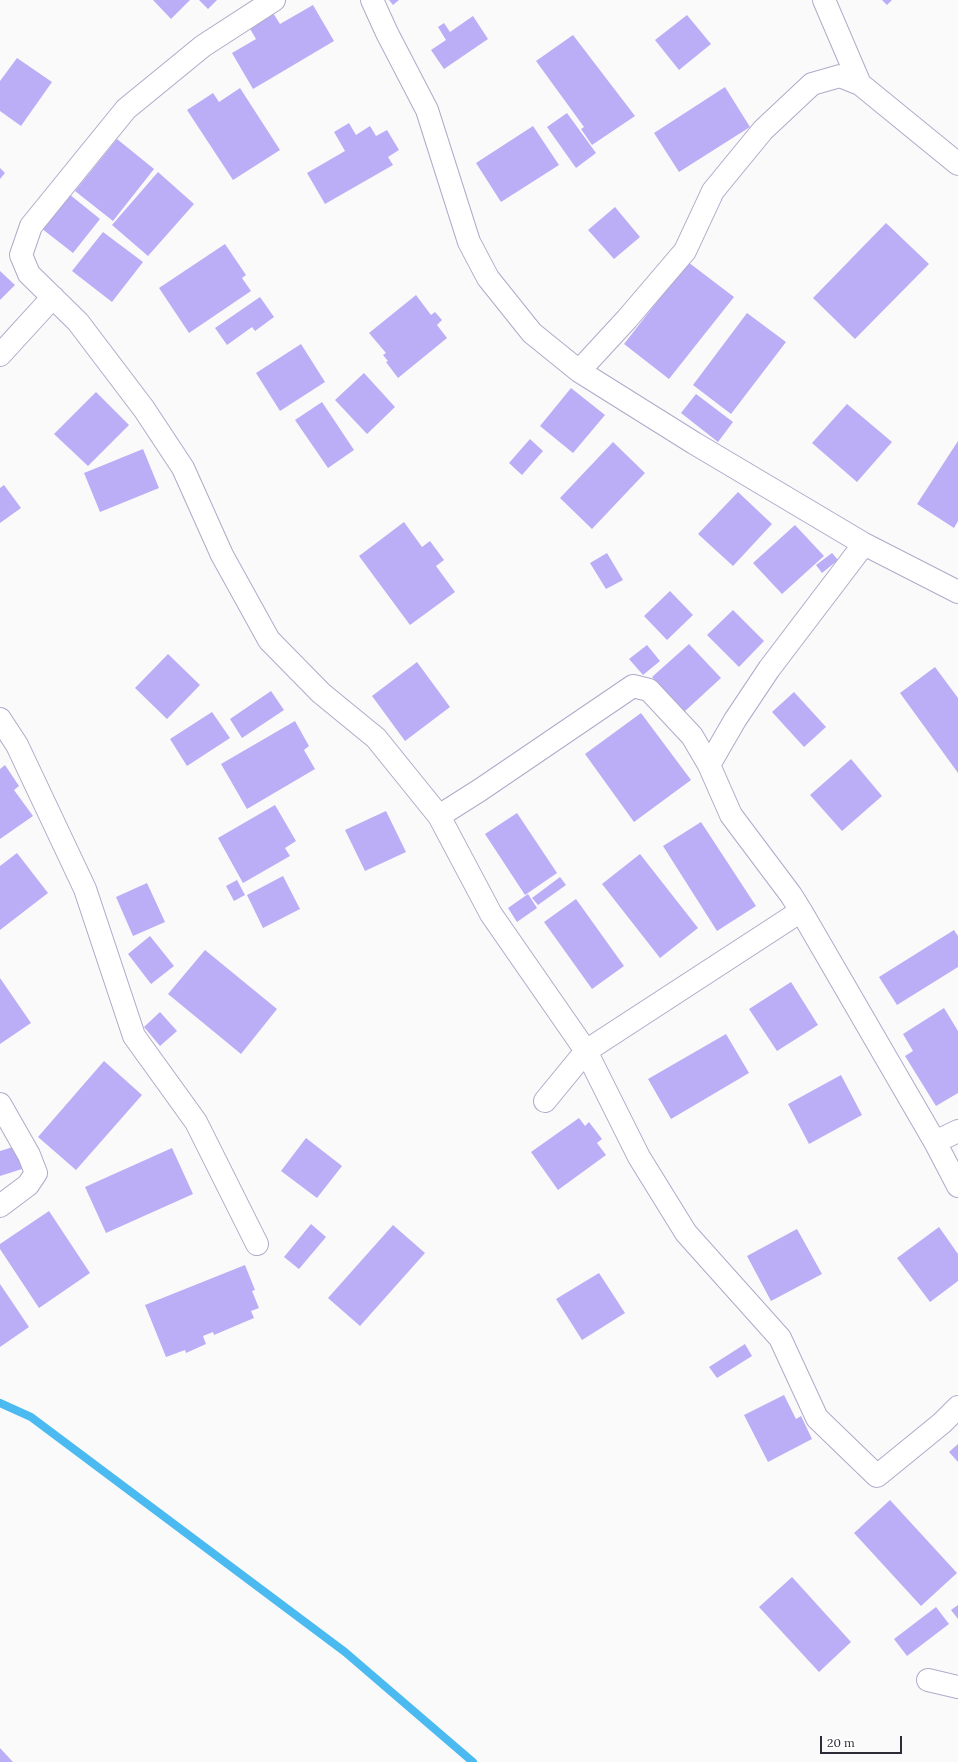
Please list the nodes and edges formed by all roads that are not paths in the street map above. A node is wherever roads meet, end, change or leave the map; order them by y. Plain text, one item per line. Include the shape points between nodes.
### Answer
1 (274, 0) edge
2 (372, 0) edge
3 (824, 0) edge
4 (860, 84) junction
5 (958, 164) edge
6 (52, 297) junction
7 (0, 355) edge
8 (579, 371) junction
9 (864, 544) junction
10 (958, 592) edge
11 (0, 718) edge
12 (709, 764) junction
13 (439, 816) junction
14 (801, 911) junction
15 (586, 1051) junction
16 (545, 1101) dead end
17 (0, 1104) edge
18 (958, 1131) edge
19 (935, 1142) junction
20 (958, 1186) edge
21 (0, 1206) edge
22 (257, 1244) dead end
23 (958, 1407) edge
24 (928, 1680) dead end
25 (958, 1687) edge

1 - 6 street via 203,46 126,109 31,226 21,255 29,274
2 - 8 street via 427,110 470,242 488,278 532,333
3 - 4 street
4 - 5 street
4 - 8 street via 840,76 812,84 764,130 713,191 685,251
6 - 7 street
6 - 13 street via 78,322 144,409 183,468 222,555 269,640 321,693 376,738
8 - 9 street
9 - 10 street
9 - 12 street via 769,669
11 - 22 street via 17,745 85,889 134,1036 196,1122
12 - 13 street via 692,736 649,690 633,686
12 - 14 street via 731,815
13 - 15 street via 491,914
14 - 15 street
14 - 19 street
15 - 16 street
15 - 23 street via 639,1157 686,1233 780,1338 817,1418 877,1476
17 - 21 street via 29,1155 36,1173 28,1185
18 - 19 street
19 - 20 street
24 - 25 street

